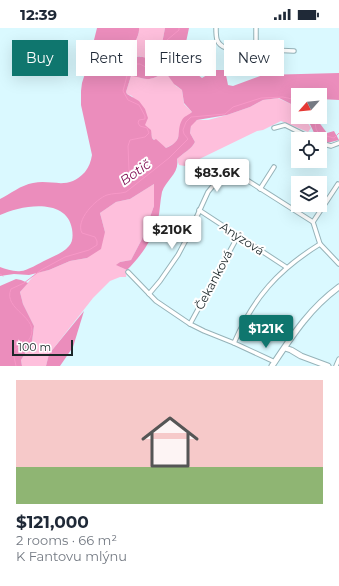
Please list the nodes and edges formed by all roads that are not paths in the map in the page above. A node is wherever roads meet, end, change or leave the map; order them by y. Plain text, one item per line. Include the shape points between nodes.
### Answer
1 (216, 28) edge
2 (256, 28) edge
3 (256, 40) edge
4 (224, 47) edge
5 (284, 51) edge
6 (294, 51) dead end
7 (274, 128) dead end
8 (298, 132) edge
9 (339, 143) edge
10 (327, 145) edge
11 (274, 167) dead end
12 (338, 184) dead end
13 (260, 189) junction
14 (327, 200) edge
15 (199, 210) junction
16 (319, 212) edge
17 (313, 222) junction
18 (238, 236) junction
19 (320, 244) junction
20 (339, 264) edge
21 (286, 267) junction
22 (128, 272) dead end
23 (339, 287) edge
24 (149, 294) junction
25 (190, 324) junction
26 (234, 343) junction
27 (285, 348) junction
28 (339, 359) edge
29 (274, 364) edge
30 (328, 366) edge
31 (336, 366) edge

1 - 4 street via 216,40
2 - 3 street
5 - 6 street
7 - 8 street via 284,125
9 - 10 street
11 - 13 street
12 - 14 street
13 - 15 street via 231,170 226,170 208,192
13 - 17 street
15 - 18 street, Anýzová
15 - 24 street via 178,255
16 - 17 street
17 - 19 street
18 - 21 street, Anýzová
18 - 25 street, Čekanková
19 - 20 street
19 - 21 street
21 - 26 street via 252,308
22 - 24 street
23 - 27 street via 312,311
24 - 25 street
25 - 26 street
26 - 29 street
27 - 29 street
27 - 30 street
28 - 31 street

